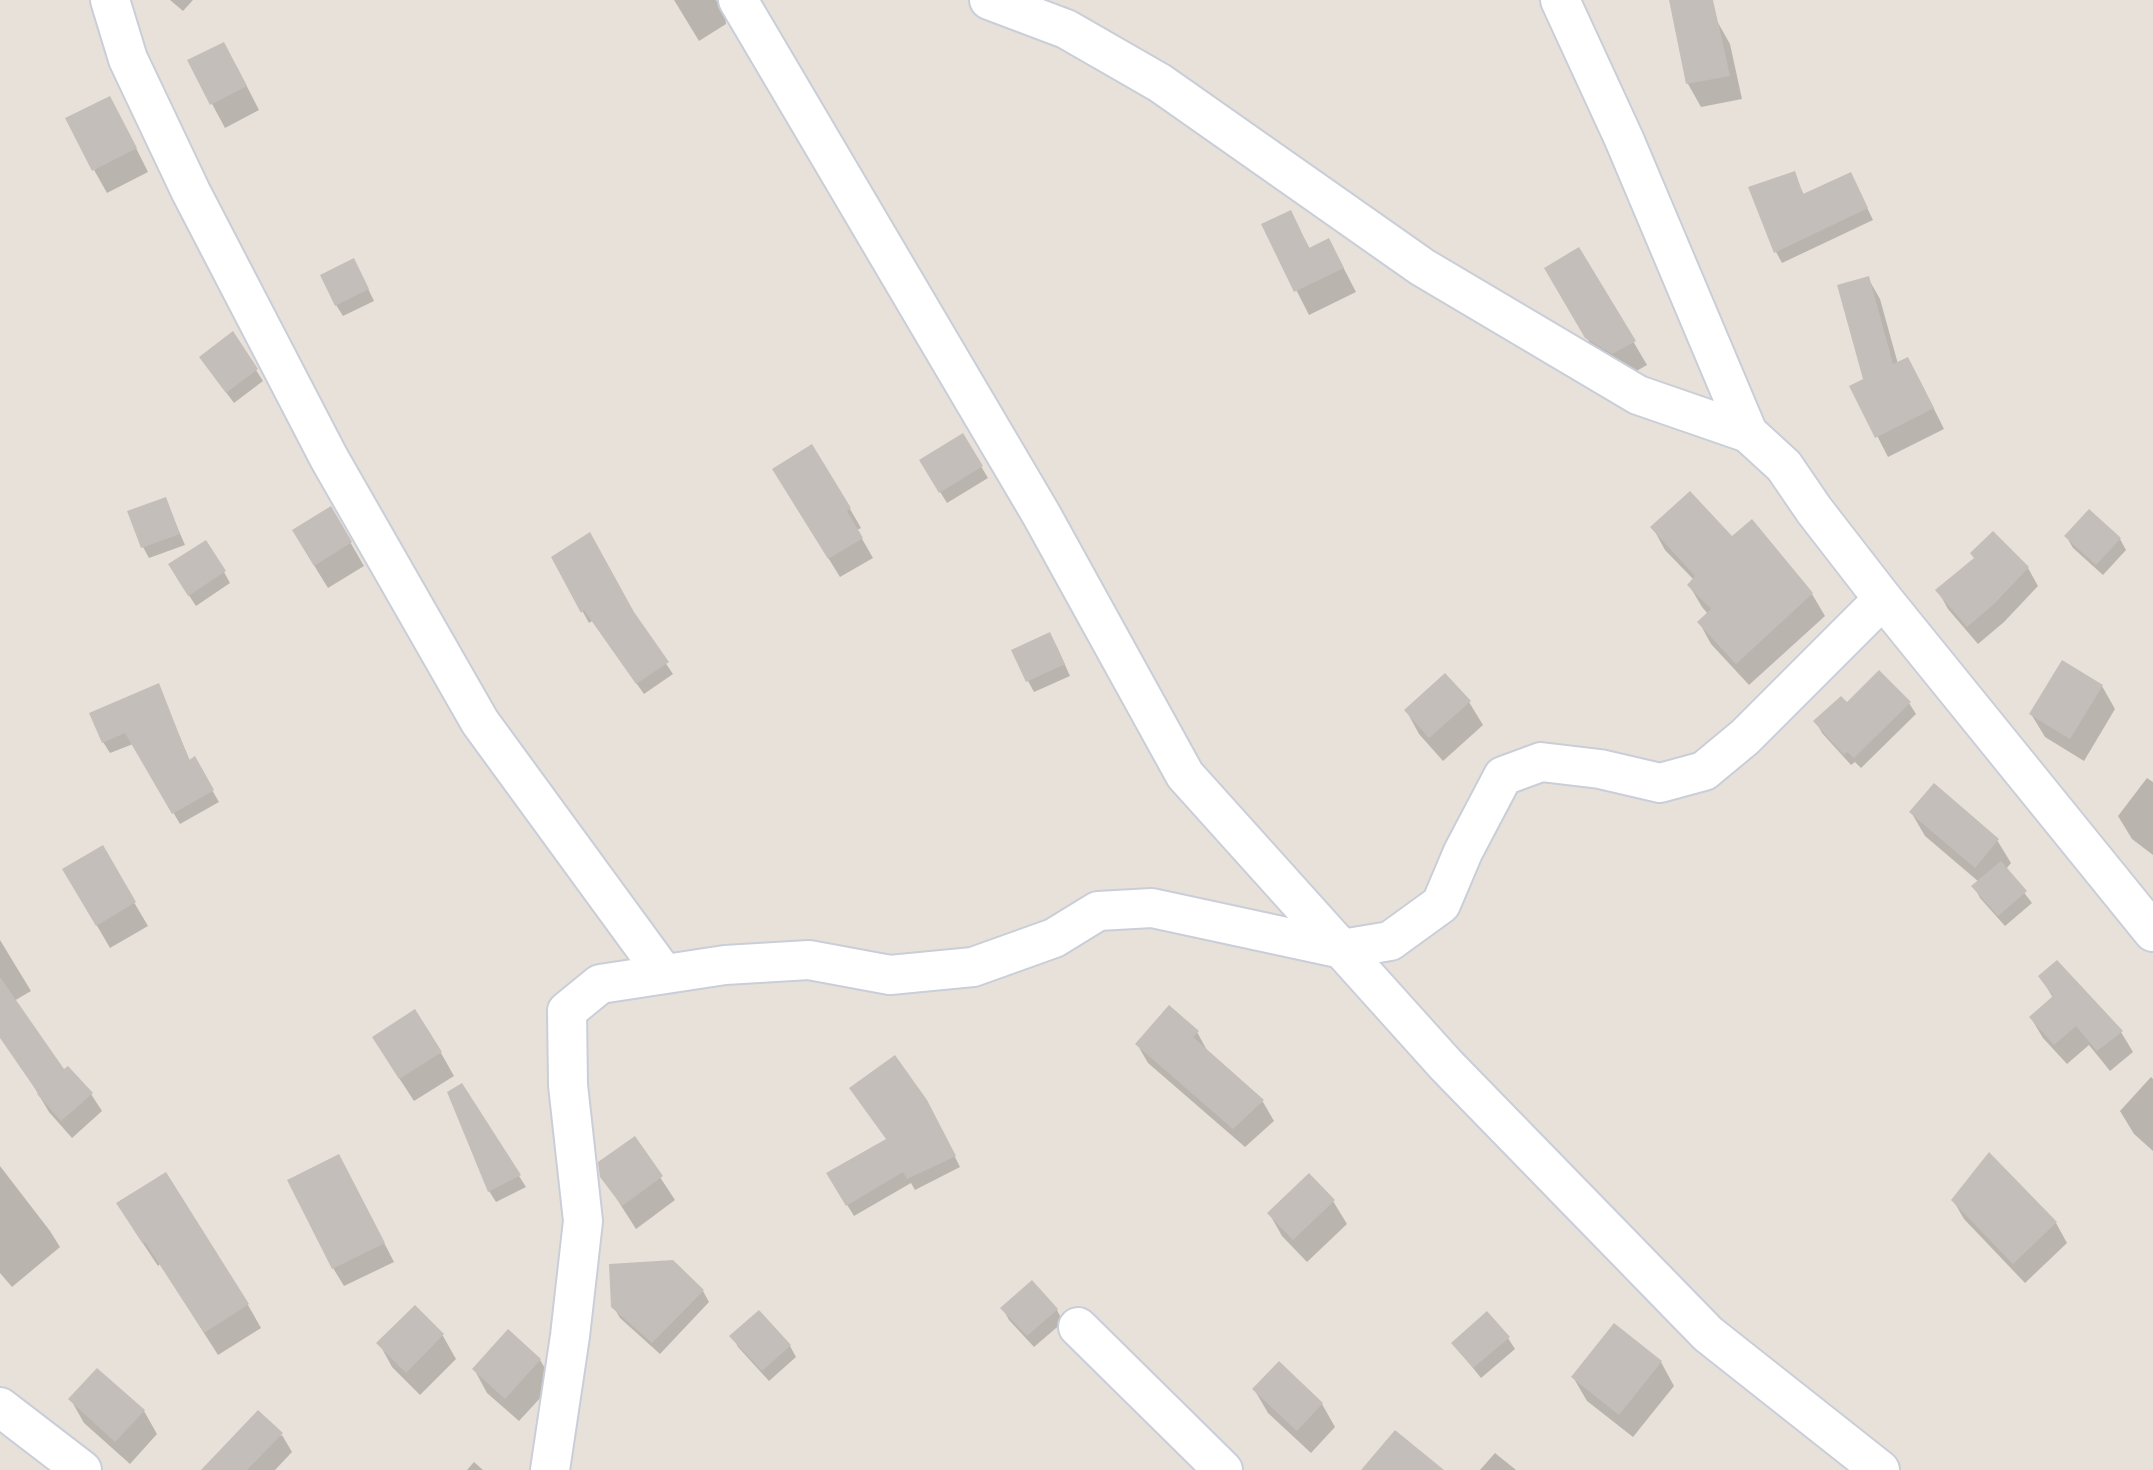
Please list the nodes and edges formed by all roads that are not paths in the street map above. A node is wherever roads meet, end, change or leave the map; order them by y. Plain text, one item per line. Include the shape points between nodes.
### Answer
1 (110, 0) edge
2 (738, 0) edge
3 (989, 0) edge
4 (1560, 0) edge
5 (1748, 433) junction
6 (1883, 599) junction
7 (2153, 932) edge
8 (1342, 950) junction
9 (664, 974) junction
10 (1078, 1327) dead end
11 (0, 1407) edge
12 (82, 1470) edge
13 (550, 1470) edge
14 (1223, 1470) edge
15 (1880, 1470) edge

1 - 9 street via 128,59 191,192 328,458 480,722
2 - 8 street via 1041,514 1185,775
3 - 5 street via 1066,29 1160,83 1422,267 1638,395
4 - 5 street
5 - 6 street via 1784,466
6 - 7 street
6 - 8 street via 1745,737 1704,771 1660,783 1541,762 1503,776 1441,904 1390,941
8 - 9 street via 1152,908 1098,911 1054,938 973,967 890,975 809,960
8 - 15 street via 1446,1065 1708,1334
9 - 13 street via 600,984 567,1011 568,1085 583,1221
10 - 14 street
11 - 12 street

